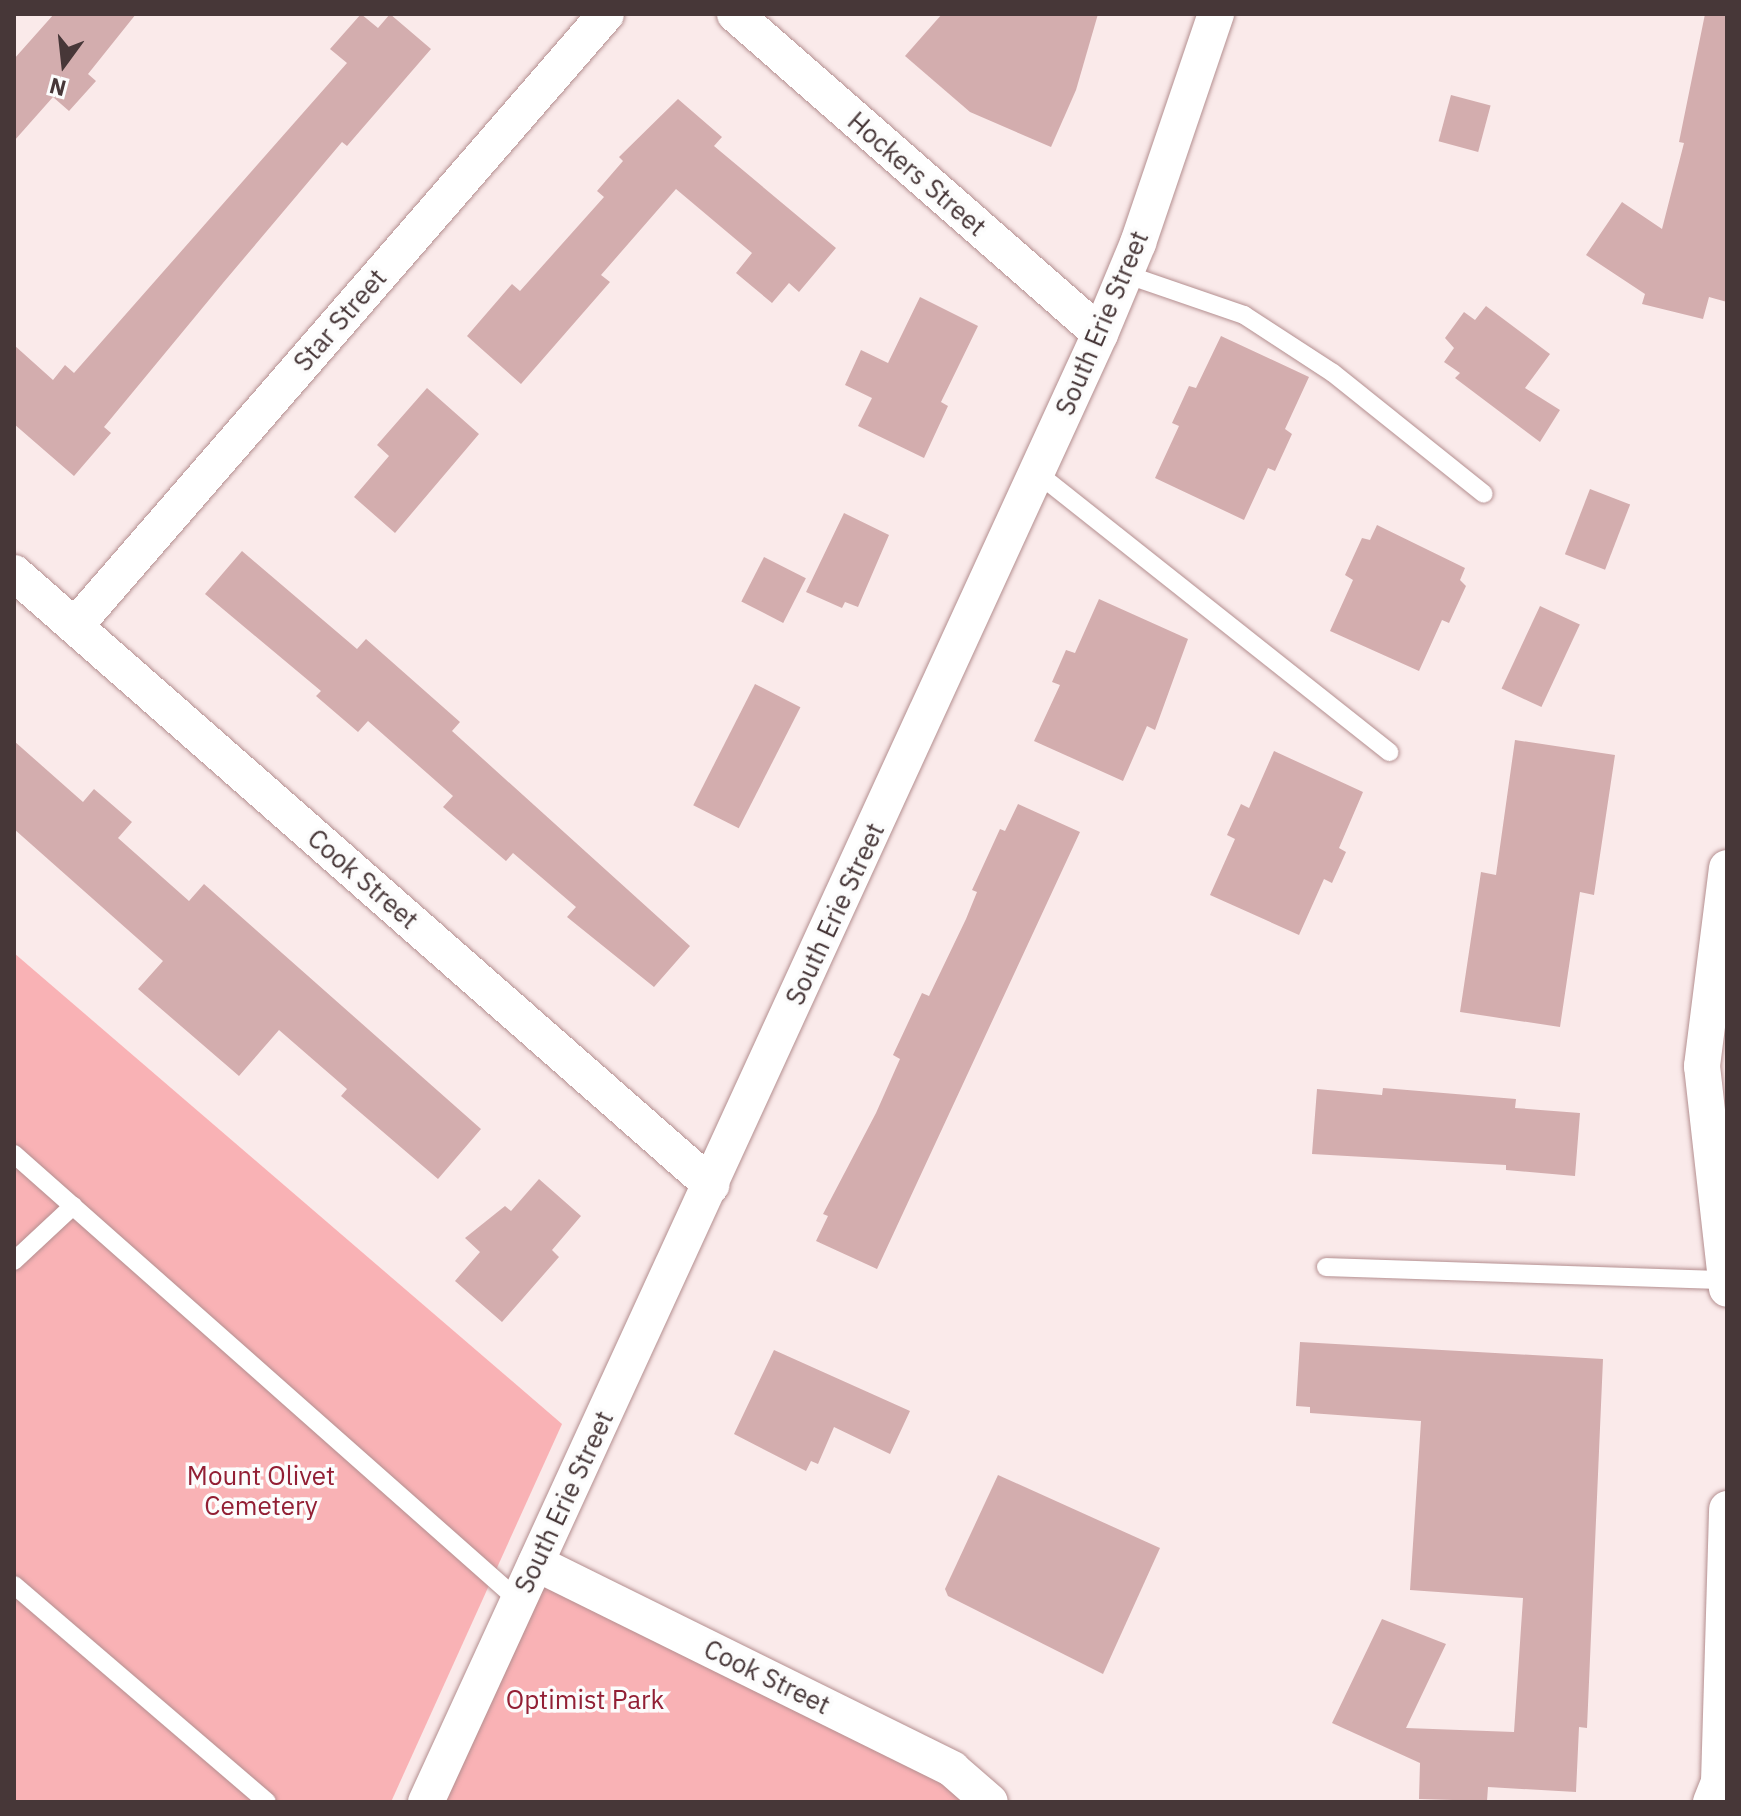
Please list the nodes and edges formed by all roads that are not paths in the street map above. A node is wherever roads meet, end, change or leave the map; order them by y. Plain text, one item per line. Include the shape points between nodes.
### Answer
1 (606, 14) edge
2 (735, 14) edge
3 (1216, 14) edge
4 (1125, 274) junction
5 (1100, 334) junction
6 (1036, 472) junction
7 (1484, 494) dead end
8 (14, 573) edge
9 (75, 626) junction
10 (1389, 752) dead end
11 (1727, 868) edge
12 (14, 1154) edge
13 (711, 1185) junction
14 (73, 1206) junction
15 (14, 1261) edge
16 (1326, 1267) dead end
17 (1726, 1284) edge
18 (1727, 1509) edge
19 (536, 1563) junction
20 (14, 1585) edge
21 (519, 1601) junction
22 (267, 1802) edge
23 (426, 1802) edge
24 (990, 1802) edge
25 (1711, 1802) edge

1 - 9 street, Star Street
2 - 5 street, Hockers Street
3 - 4 street, South Erie Street
4 - 5 street, South Erie Street
4 - 7 lane via 1244,315 1333,373
5 - 6 street, South Erie Street
6 - 10 lane
6 - 13 street, South Erie Street
8 - 9 street, Cook Street
9 - 13 street, Cook Street
11 - 17 street via 1702,1066
12 - 14 lane
13 - 19 street, South Erie Street
14 - 15 lane
14 - 21 lane
16 - 17 lane
18 - 25 street via 1719,1782
19 - 21 street, South Erie Street
19 - 24 street, Cook Street via 952,1769
20 - 22 lane
21 - 23 street, South Erie Street

